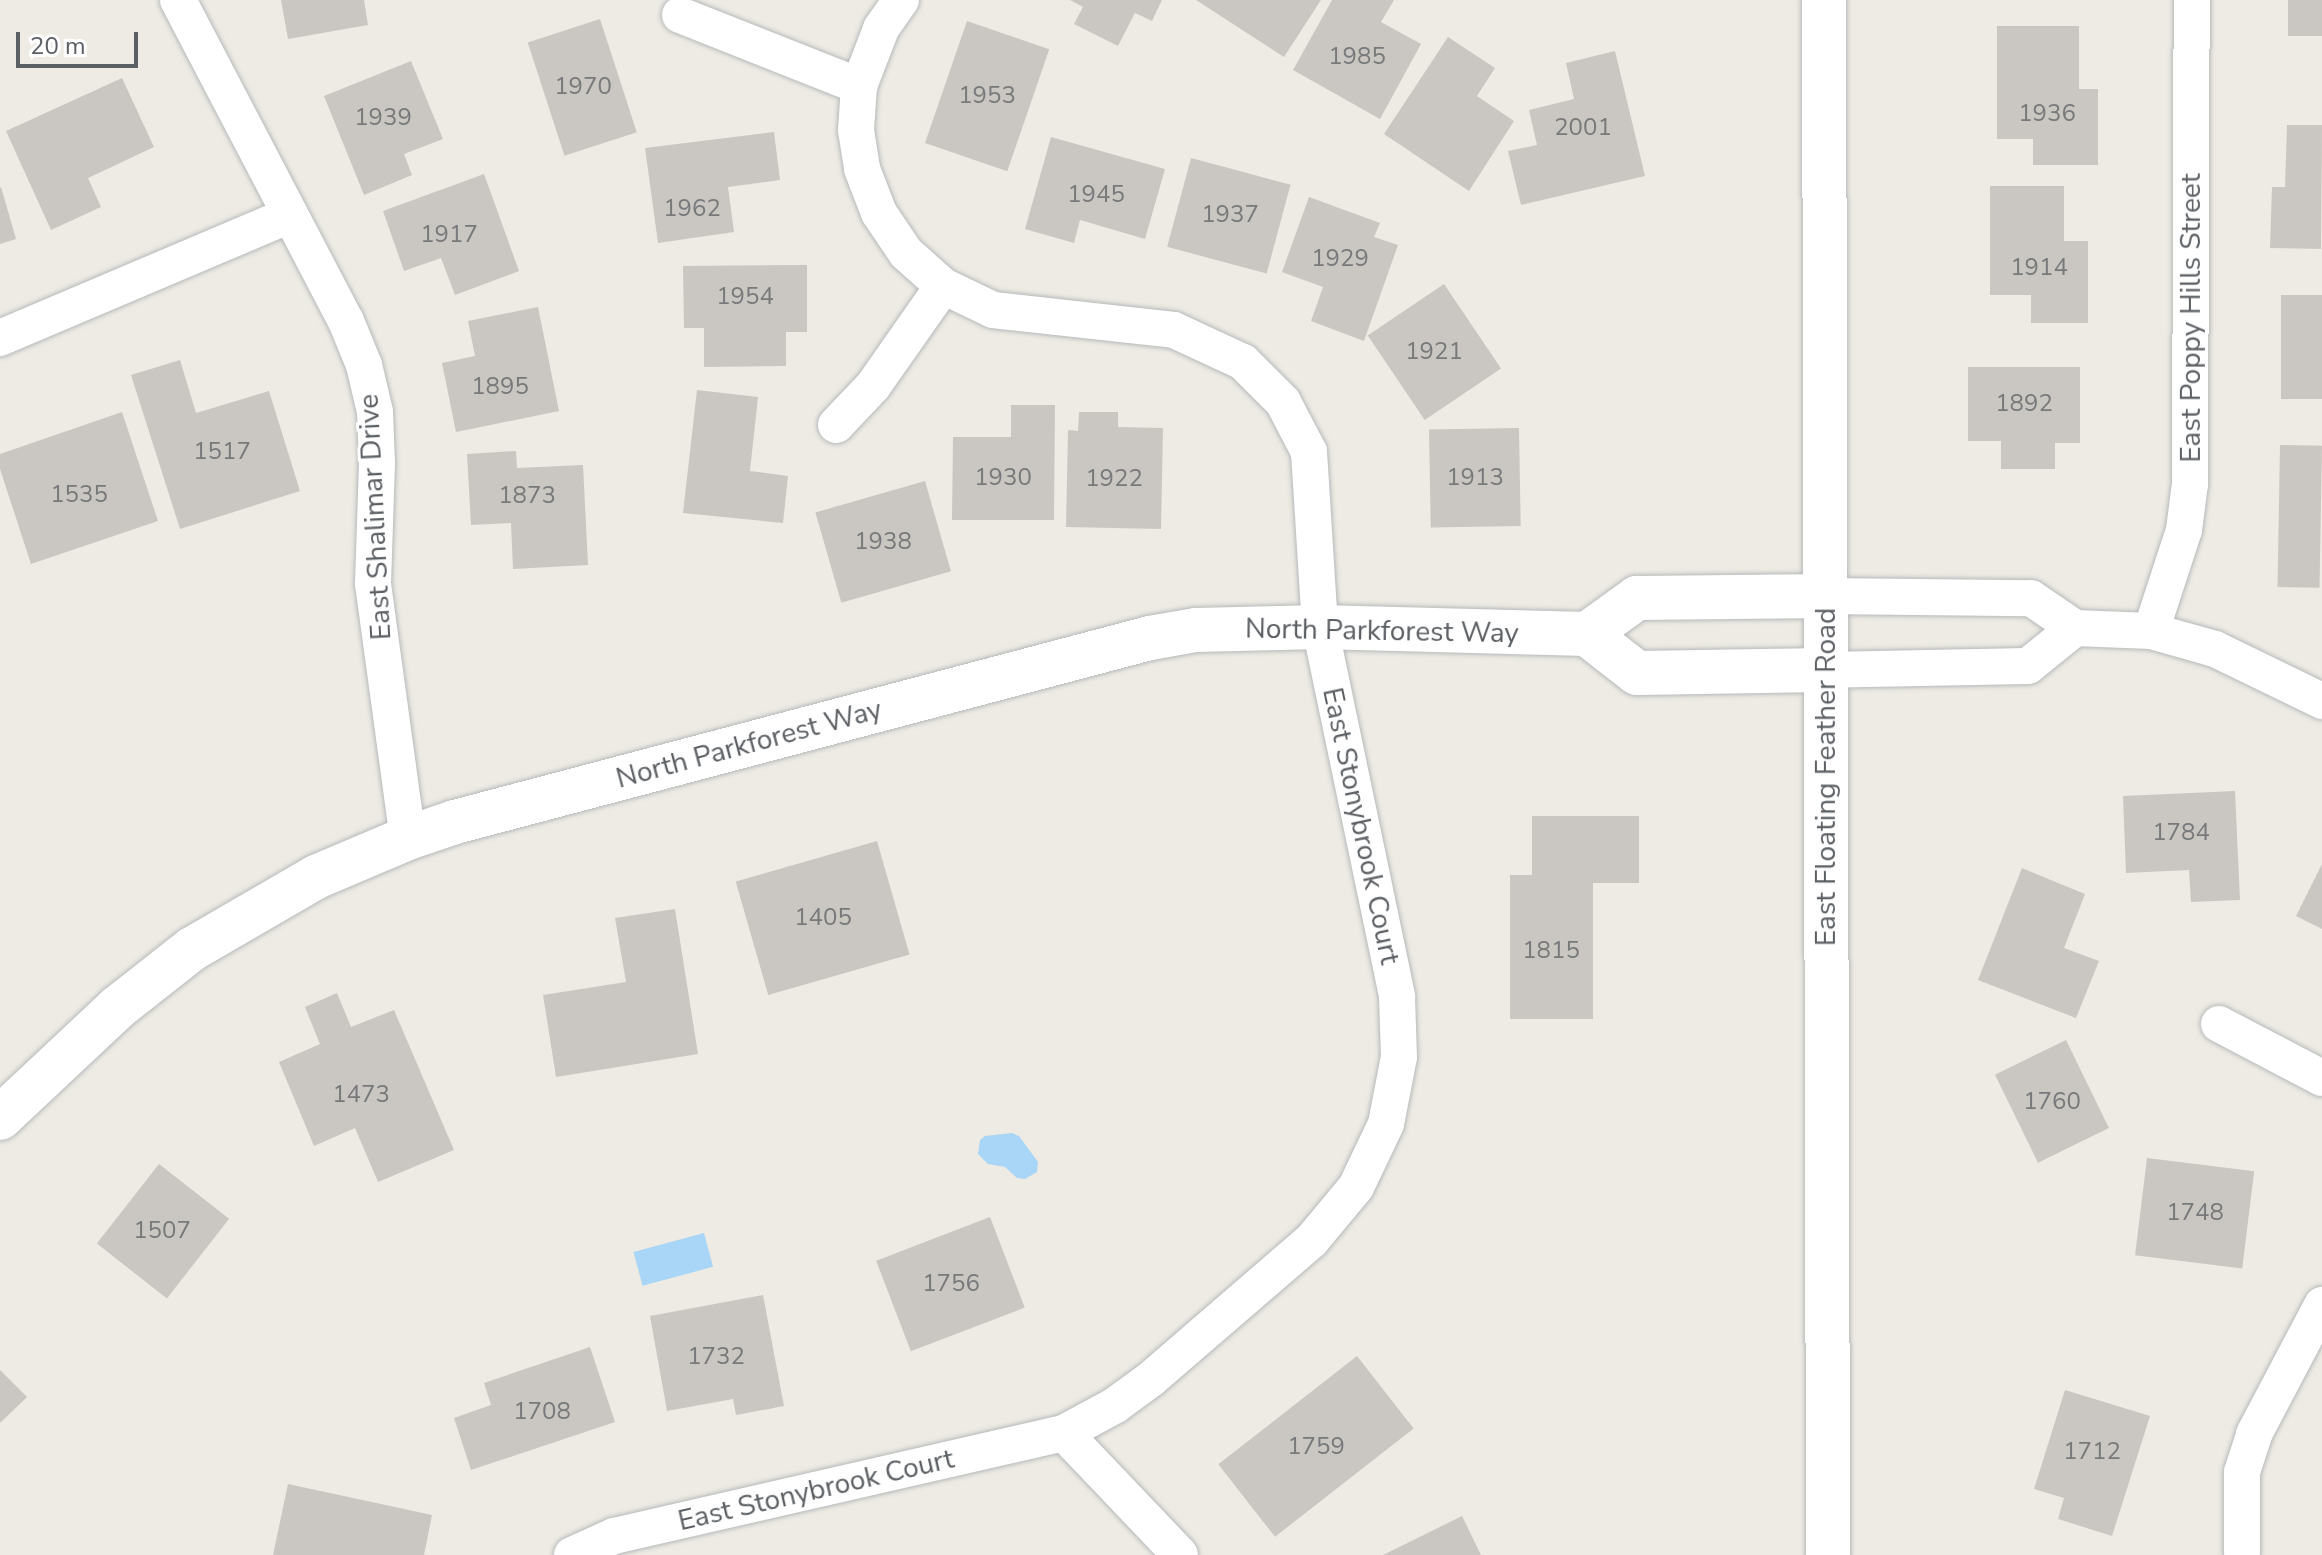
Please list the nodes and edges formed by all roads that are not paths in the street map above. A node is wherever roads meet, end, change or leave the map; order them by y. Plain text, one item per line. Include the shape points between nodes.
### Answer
1 (178, 0) edge
2 (901, 0) edge
3 (1824, 0) edge
4 (2192, 0) edge
5 (680, 15) dead end
6 (859, 86) junction
7 (290, 215) junction
8 (943, 286) junction
9 (0, 338) edge
10 (836, 425) dead end
11 (1826, 596) junction
12 (1320, 627) junction
13 (2075, 628) junction
14 (2151, 631) junction
15 (1587, 634) junction
16 (1826, 670) junction
17 (2322, 701) edge
18 (408, 838) junction
19 (2219, 1024) dead end
20 (2322, 1078) edge
21 (0, 1118) edge
22 (2322, 1305) edge
23 (1064, 1433) junction
24 (2242, 1553) edge
25 (572, 1555) edge
26 (1180, 1555) edge
27 (1828, 1555) edge

1 - 7 street, East Shalimar Drive
2 - 6 street, East Stonybrook Court via 881,29
3 - 11 street, East Floating Feather Road
4 - 14 street, East Poppy Hills Street via 2190,484 2184,530
5 - 6 street
6 - 8 street, East Stonybrook Court via 856,130 862,169 879,213 906,253
7 - 9 street
7 - 18 street, East Shalimar Drive via 346,321 375,412 373,584
8 - 10 street via 873,386
8 - 12 street, East Stonybrook Court via 993,310 1174,330 1243,362 1283,402 1309,452
11 - 13 street via 2031,598
11 - 15 street via 1637,598
11 - 16 street, East Floating Feather Road
12 - 15 street, North Parkforest Way
12 - 18 street, North Parkforest Way via 1196,630 1150,638
12 - 23 street, East Stonybrook Court via 1397,997 1399,1057 1386,1124 1356,1187 1312,1240 1151,1379
13 - 14 street
13 - 16 street via 2028,666
14 - 17 street via 2215,649
15 - 16 street via 1637,673
16 - 27 street, East Floating Feather Road
18 - 21 street, North Parkforest Way via 316,877 192,949 117,1008
19 - 20 street
22 - 24 street via 2254,1434 2242,1472
23 - 25 street, East Stonybrook Court via 614,1536
23 - 26 street

